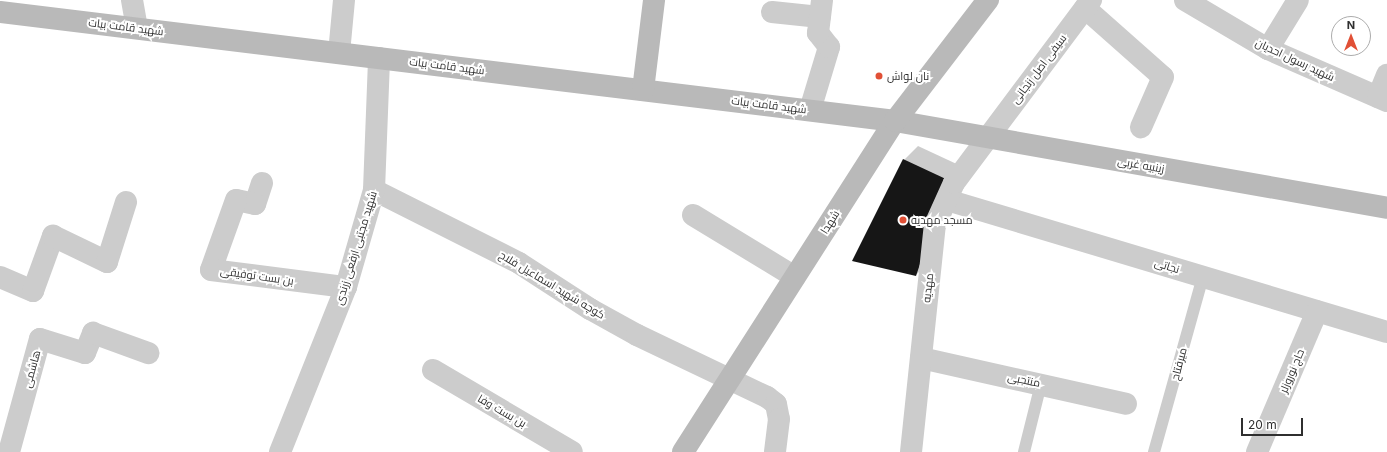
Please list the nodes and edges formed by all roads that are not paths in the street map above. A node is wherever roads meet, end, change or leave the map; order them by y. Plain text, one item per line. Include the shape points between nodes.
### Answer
1 (132, 0) edge
2 (344, 0) edge
3 (654, 0) edge
4 (988, 0) edge
5 (1186, 0) edge
6 (1298, 0) edge
7 (1088, 4) edge
8 (821, 9) edge
9 (0, 12) edge
10 (772, 12) dead end
11 (137, 28) junction
12 (1268, 49) junction
13 (340, 53) junction
14 (379, 58) junction
15 (1387, 75) edge
16 (644, 90) junction
17 (1382, 99) edge
18 (810, 110) junction
19 (894, 121) junction
20 (1141, 127) dead end
21 (988, 138) junction
22 (262, 184) dead end
23 (374, 190) junction
24 (947, 200) junction
25 (126, 202) dead end
26 (1387, 208) edge
27 (693, 215) dead end
28 (0, 277) edge
29 (1203, 277) junction
30 (796, 278) junction
31 (346, 287) junction
32 (1317, 311) junction
33 (1387, 332) edge
34 (148, 352) dead end
35 (921, 358) junction
36 (433, 370) dead end
37 (730, 380) junction
38 (1041, 384) junction
39 (1126, 404) dead end
40 (9, 452) edge
41 (280, 452) edge
42 (572, 452) edge
43 (683, 452) edge
44 (775, 452) edge
45 (911, 452) edge
46 (1024, 452) edge
47 (1154, 452) edge
48 (1257, 452) edge

1 - 11 street
2 - 13 street
3 - 16 main road
4 - 19 main road, شهدا
5 - 12 street, شهید رسول احدیان
6 - 12 street
7 - 20 street via 1163,77
7 - 21 street, سیفی اصل زنجانی
8 - 10 street
8 - 18 street via 818,33 829,47
9 - 11 main road, شهید قامت بیات
11 - 13 main road, شهید قامت بیات
12 - 17 street, شهید رسول احدیان
13 - 14 main road, شهید قامت بیات
14 - 16 main road, شهید قامت بیات
14 - 23 street, شهید مجتبی ارفعی زرندی
15 - 17 street
16 - 18 main road, شهید قامت بیات
18 - 19 main road, شهید قامت بیات
19 - 21 main road, زینبیه غربی
19 - 30 main road, شهدا
21 - 24 street, مهدیه via 954,184
21 - 26 main road, زینبیه غربی
22 - 31 street, بن بست توفیقی via 255,204 236,200 211,270
23 - 31 street, شهید مجتبی ارفعی زرندی
23 - 37 street, کوچه شهید اسماعیل فلاح via 519,263 590,309 637,335
24 - 29 street, نجاتی
24 - 35 street, مهدیه via 935,225
25 - 28 street via 107,262 54,236 33,290
27 - 30 street
29 - 32 street, نجاتی
29 - 47 lane, میرفتاح
30 - 37 main road, شهدا
31 - 41 street, شهید مجتبی ارفعی زرندی
32 - 33 street, نجاتی
32 - 48 street, حاج نوروزلر
34 - 40 street, هاشمی via 93,333 85,353 40,339
35 - 38 street, منتجبی
35 - 45 street, مهدیه
36 - 42 street, بن بست وفا
37 - 43 main road, شهدا
37 - 44 street, کوچه شهید اسماعیل فلاح via 767,397 776,404 779,419
38 - 39 street, منتجبی
38 - 46 lane

